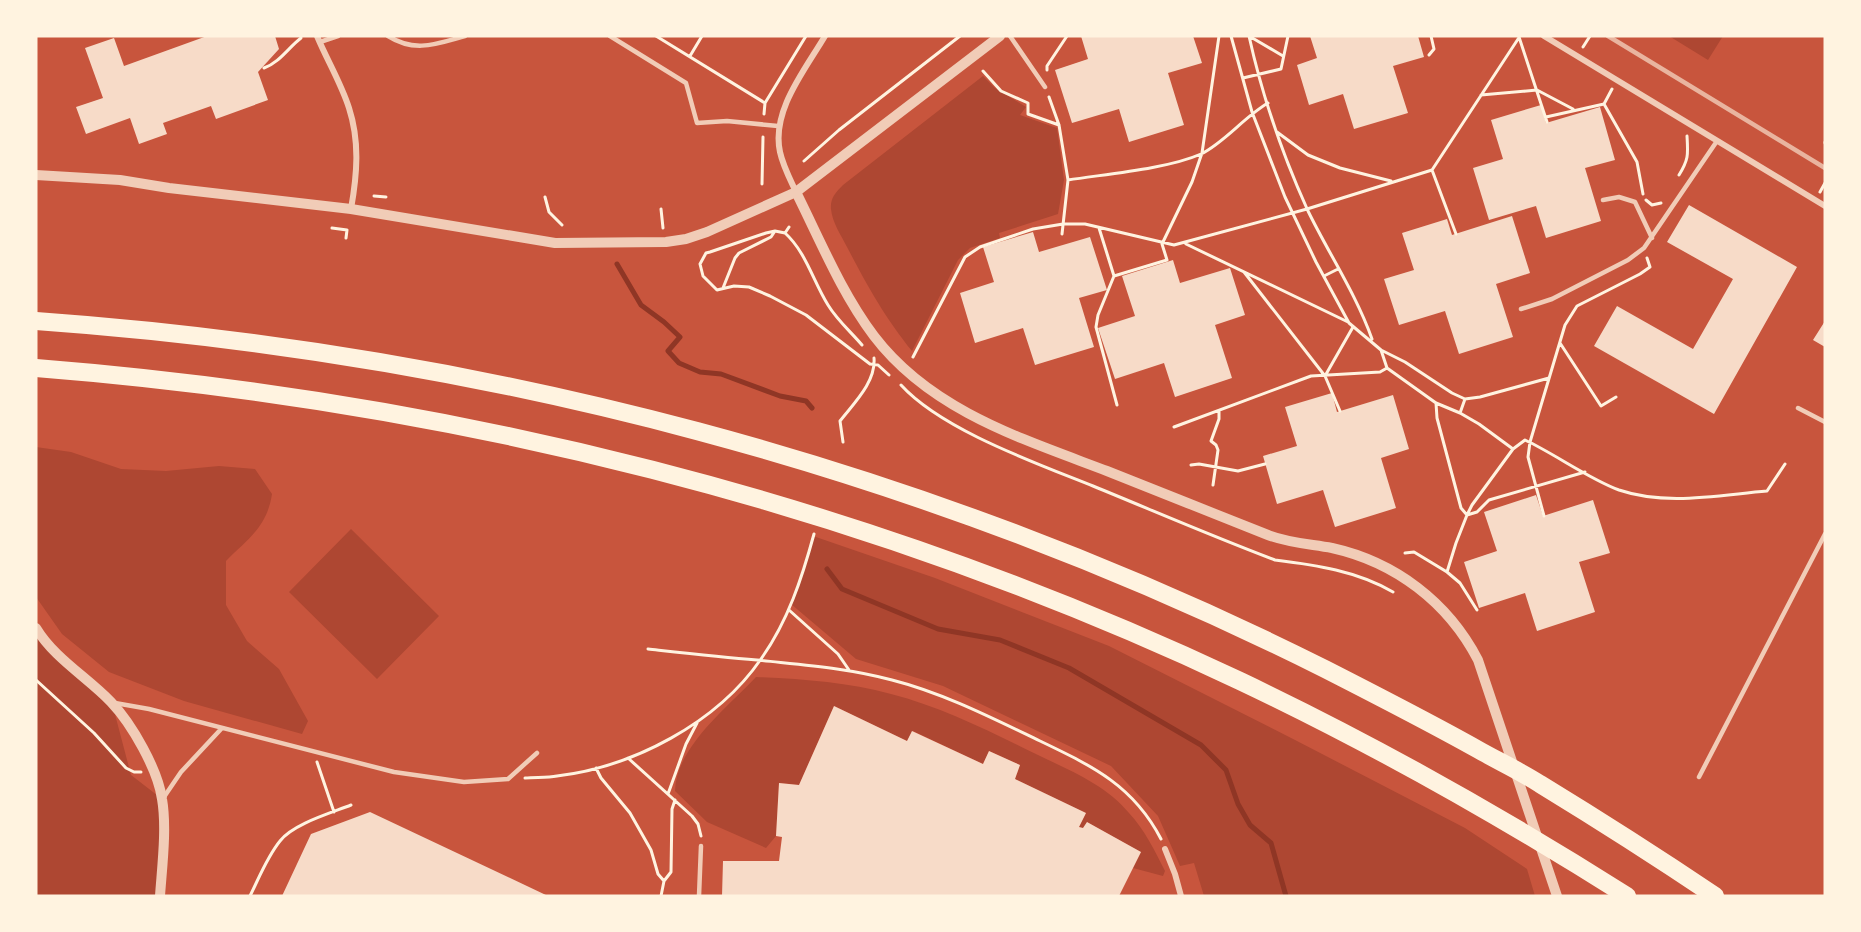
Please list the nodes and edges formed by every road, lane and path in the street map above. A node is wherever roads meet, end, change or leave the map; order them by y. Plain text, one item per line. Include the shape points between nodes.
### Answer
1 (338, 36) edge
2 (388, 36) edge
3 (465, 36) edge
4 (610, 36) edge
5 (656, 36) edge
6 (702, 36) edge
7 (806, 36) edge
8 (825, 36) edge
9 (960, 36) edge
10 (1000, 36) edge
11 (1010, 36) edge
12 (1067, 36) edge
13 (1219, 36) edge
14 (1231, 36) edge
15 (1249, 36) edge
16 (1288, 36) edge
17 (1431, 36) edge
18 (1544, 36) edge
19 (1519, 37) edge
20 (301, 38) dead end
21 (319, 39) edge
22 (1429, 55) dead end
23 (690, 56) junction
24 (1284, 56) junction
25 (1047, 66) dead end
26 (264, 68) dead end
27 (983, 71) dead end
28 (1258, 74) junction
29 (1243, 78) junction
30 (1617, 80) junction
31 (1045, 87) dead end
32 (1537, 90) junction
33 (1480, 94) junction
34 (765, 103) junction
35 (1268, 103) junction
36 (1604, 104) junction
37 (1573, 109) junction
38 (1252, 112) junction
39 (764, 114) dead end
40 (1546, 117) junction
41 (1686, 122) junction
42 (1547, 123) dead end
43 (778, 126) junction
44 (1277, 131) junction
45 (763, 137) dead end
46 (1717, 141) junction
47 (1202, 153) junction
48 (804, 161) dead end
49 (1432, 170) junction
50 (36, 175) edge
51 (1068, 180) junction
52 (1393, 182) junction
53 (1675, 182) dead end
54 (762, 184) dead end
55 (796, 192) junction
56 (374, 196) dead end
57 (386, 197) dead end
58 (544, 197) dead end
59 (1603, 200) dead end
60 (1664, 200) dead end
61 (1825, 206) edge
62 (351, 209) junction
63 (661, 209) dead end
64 (1307, 209) junction
65 (1291, 212) junction
66 (1063, 224) junction
67 (562, 225) dead end
68 (789, 227) dead end
69 (332, 228) dead end
70 (1099, 228) junction
71 (664, 230) dead end
72 (775, 231) junction
73 (784, 233) junction
74 (1062, 234) dead end
75 (1456, 234) dead end
76 (346, 238) dead end
77 (1652, 238) junction
78 (1185, 243) junction
79 (1162, 244) junction
80 (1644, 248) junction
81 (1338, 269) junction
82 (1242, 270) junction
83 (1114, 276) junction
84 (1324, 276) junction
85 (723, 288) junction
86 (1521, 309) dead end
87 (36, 321) edge
88 (1349, 323) junction
89 (1353, 327) junction
90 (1373, 341) junction
91 (1560, 343) junction
92 (1381, 350) junction
93 (913, 356) dead end
94 (876, 365) junction
95 (36, 368) edge
96 (1387, 368) junction
97 (1325, 376) junction
98 (1549, 378) junction
99 (905, 389) dead end
100 (1616, 397) dead end
101 (1465, 399) junction
102 (1436, 403) junction
103 (1117, 405) dead end
104 (1798, 408) dead end
105 (1219, 411) junction
106 (1340, 411) dead end
107 (1460, 413) junction
108 (1825, 422) edge
109 (1174, 427) dead end
110 (843, 441) dead end
111 (1530, 442) junction
112 (1513, 449) junction
113 (1265, 464) dead end
114 (1785, 464) dead end
115 (1191, 465) dead end
116 (1217, 467) junction
117 (1585, 472) junction
118 (1213, 485) dead end
119 (1536, 486) junction
120 (1467, 515) junction
121 (1544, 516) dead end
122 (816, 526) dead end
123 (1825, 534) edge
124 (1405, 553) dead end
125 (1447, 572) junction
126 (1393, 592) dead end
127 (789, 610) junction
128 (1478, 610) dead end
129 (36, 627) edge
130 (648, 649) dead end
131 (760, 660) junction
132 (849, 670) junction
133 (36, 680) edge
134 (112, 703) junction
135 (698, 721) junction
136 (222, 728) junction
137 (313, 751) junction
138 (537, 753) dead end
139 (628, 758) junction
140 (596, 768) junction
141 (152, 770) junction
142 (1700, 777) dead end
143 (508, 779) junction
144 (668, 794) junction
145 (162, 799) junction
146 (675, 800) junction
147 (351, 805) dead end
148 (334, 812) junction
149 (701, 846) joint
150 (1165, 849) joint
151 (664, 881) junction
152 (160, 896) edge
153 (250, 896) edge
154 (661, 896) edge
155 (699, 896) edge
156 (1181, 896) edge
157 (1557, 896) edge
158 (1627, 896) edge
159 (1715, 896) edge

1 - 21 lane
2 - 3 lane via 414,47
4 - 43 lane via 686,83 697,123 727,121
5 - 23 path
6 - 23 path
7 - 34 path
8 - 43 street via 788,100
9 - 48 path
10 - 55 street
11 - 31 lane
12 - 25 path
13 - 47 path
14 - 29 path
15 - 24 path
15 - 28 path
16 - 24 path
17 - 22 path via 1434,49
18 - 30 street
19 - 32 path
19 - 33 path
20 - 26 path via 273,65
21 - 62 street via 345,97 356,135 357,174
23 - 34 path
24 - 28 path via 1281,69
27 - 51 path via 1001,91 1028,103 1028,114 1059,125
28 - 29 path
28 - 35 path
29 - 38 path
30 - 36 path
30 - 41 street
32 - 33 path
32 - 37 path
32 - 40 path
33 - 49 path
34 - 39 path
35 - 38 path
35 - 44 path
36 - 37 path
36 - 60 path via 1637,162 1643,197 1652,205
37 - 40 path
38 - 47 path
38 - 65 path
40 - 42 path
41 - 46 street
41 - 53 path via 1688,158
43 - 55 street via 780,155
44 - 52 path via 1308,155
44 - 64 path
45 - 54 path
46 - 61 street
46 - 77 lane
47 - 51 path via 1168,164
47 - 79 path
49 - 52 path
49 - 75 path
50 - 62 street via 120,180
51 - 66 path
52 - 64 path
55 - 62 street via 707,232 666,242 555,243
55 - 157 street via 875,337 894,359 956,408 1268,536 1348,553 1381,565 1415,586 1448,615 1473,650 1490,690
56 - 57 path
58 - 67 path via 549,212
59 - 77 lane via 1619,197 1635,202
63 - 71 path
64 - 65 path
64 - 81 path
65 - 78 path
65 - 84 path
66 - 70 path
66 - 74 path
66 - 93 path via 1033,229 965,257
68 - 73 path
69 - 76 path via 347,230
70 - 79 path
70 - 83 path
72 - 73 path
72 - 85 path via 771,237 739,253
72 - 85 path via 706,254 700,264 703,276 717,290
73 - 94 path via 800,252 831,310
77 - 80 lane
78 - 79 path
78 - 82 path
79 - 83 path via 1167,260
80 - 86 lane via 1552,299
80 - 91 path via 1650,267 1576,306
81 - 84 path
81 - 90 path via 1362,310
82 - 88 path
82 - 97 path
83 - 103 path via 1096,327
84 - 88 path
85 - 94 path via 749,287 770,296 806,315
87 - 159 highway via 242,341 358,357 605,407 837,470 1086,561 1302,657 1538,782
88 - 89 path
89 - 90 path
89 - 97 path
90 - 92 path
91 - 98 path
91 - 100 path via 1601,406
92 - 96 path
92 - 101 path
94 - 110 path via 867,386 840,421
95 - 158 highway via 269,393 439,421 699,481 856,529 1070,607 1239,681 1399,762
96 - 97 path via 1380,372
96 - 102 path
97 - 105 path via 1311,376
97 - 106 path
98 - 101 path
98 - 111 path
99 - 126 path via 964,430 1033,461 1275,560 1363,578
101 - 107 path
102 - 107 path
102 - 120 path via 1461,508
104 - 108 lane
105 - 109 path
105 - 116 path via 1210,441 1218,450
107 - 112 path
111 - 112 path via 1525,440
111 - 117 path
111 - 119 path via 1528,457
112 - 120 path
113 - 116 path via 1238,471
114 - 117 path via 1767,491 1687,498 1619,490
115 - 116 path
116 - 118 path
117 - 119 path
119 - 120 path via 1489,500
119 - 121 path
120 - 125 path
122 - 127 path
123 - 142 lane
124 - 125 path via 1414,552
125 - 128 path via 1460,583
127 - 131 path
127 - 132 path via 838,654
129 - 134 street via 45,642
130 - 131 path
131 - 132 path
131 - 135 path via 728,696
132 - 150 path via 934,693 1087,764 1138,804
133 - 141 path via 126,768 134,772
134 - 136 lane
134 - 141 street via 143,747
135 - 139 path
135 - 144 path
136 - 137 lane
136 - 145 lane
137 - 143 lane via 434,778 464,782
137 - 148 path
138 - 143 lane
139 - 140 path
139 - 144 path
140 - 143 path via 557,776
140 - 151 path via 637,824
141 - 145 street
144 - 146 path
145 - 152 street
146 - 149 path via 698,824
146 - 151 path via 671,872
147 - 148 path
148 - 153 path via 281,839
149 - 155 lane
150 - 156 street
151 - 154 path

